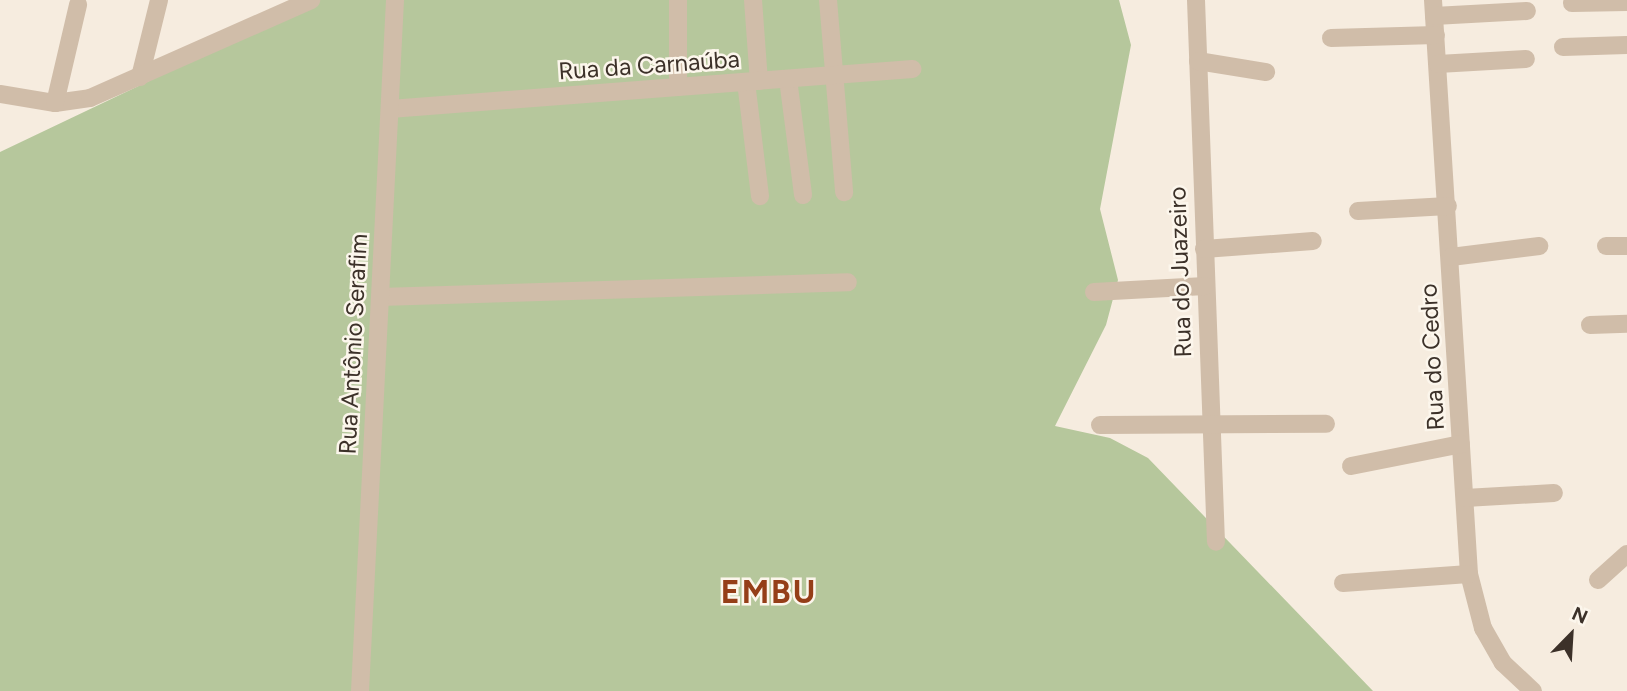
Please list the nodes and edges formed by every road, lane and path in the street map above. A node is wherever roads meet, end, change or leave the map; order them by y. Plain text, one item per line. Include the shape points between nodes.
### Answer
1 (159, 0) edge
2 (311, 0) edge
3 (396, 0) edge
4 (678, 0) edge
5 (752, 0) edge
6 (828, 0) edge
7 (1196, 0) edge
8 (1572, 2) dead end
9 (1627, 2) edge
10 (78, 5) dead end
11 (1434, 8) edge
12 (1527, 11) dead end
13 (1436, 35) junction
14 (1331, 38) dead end
15 (1627, 45) edge
16 (1563, 47) dead end
17 (1526, 59) dead end
18 (1198, 61) junction
19 (1438, 64) junction
20 (912, 69) dead end
21 (1266, 72) dead end
22 (831, 75) junction
23 (140, 77) junction
24 (788, 79) junction
25 (753, 81) junction
26 (678, 87) junction
27 (0, 94) edge
28 (55, 103) junction
29 (390, 109) junction
30 (844, 192) dead end
31 (803, 195) dead end
32 (760, 196) dead end
33 (1448, 206) junction
34 (1358, 211) dead end
35 (1313, 241) dead end
36 (1539, 246) dead end
37 (1606, 246) dead end
38 (1627, 246) edge
39 (1204, 249) junction
40 (1451, 257) junction
41 (848, 282) dead end
42 (1205, 286) junction
43 (1094, 292) dead end
44 (380, 298) junction
45 (1627, 324) edge
46 (1590, 325) dead end
47 (1210, 421) junction
48 (1326, 424) dead end
49 (1100, 425) dead end
50 (1461, 444) junction
51 (1351, 466) dead end
52 (1554, 493) dead end
53 (1465, 498) junction
54 (1216, 542) dead end
55 (1627, 554) edge
56 (1469, 574) junction
57 (1598, 580) dead end
58 (1343, 583) dead end
59 (1524, 688) edge
60 (360, 691) edge

1 - 23 street
2 - 23 street
3 - 29 street, Rua Antônio Serafim
4 - 26 street
5 - 25 street
6 - 22 street
7 - 18 street, Rua do Juazeiro
8 - 9 street
10 - 28 street
11 - 12 street
11 - 13 street, Rua do Cedro
13 - 14 street
13 - 19 street, Rua do Cedro
15 - 16 street
17 - 19 street
18 - 21 street
18 - 39 street, Rua do Juazeiro
19 - 33 street, Rua do Cedro
20 - 22 street, Rua da Carnaúba
22 - 24 street, Rua da Carnaúba
22 - 30 street
23 - 28 street via 90,98
24 - 25 street, Rua da Carnaúba
24 - 31 street
25 - 26 street, Rua da Carnaúba
25 - 32 street
26 - 29 street, Rua da Carnaúba
27 - 28 street
29 - 44 street, Rua Antônio Serafim
33 - 34 street
33 - 40 street, Rua do Cedro
35 - 39 street
36 - 40 street
37 - 38 street
39 - 42 street, Rua do Juazeiro
40 - 50 street, Rua do Cedro
41 - 44 street
42 - 43 street
42 - 47 street, Rua do Juazeiro
44 - 60 street, Rua Antônio Serafim
45 - 46 street
47 - 48 street
47 - 49 street
47 - 54 street, Rua do Juazeiro
50 - 51 street
50 - 53 street, Rua do Cedro
52 - 53 street
53 - 56 street, Rua do Cedro
55 - 57 street
56 - 58 street
56 - 59 street, Rua do Cedro via 1483,628

